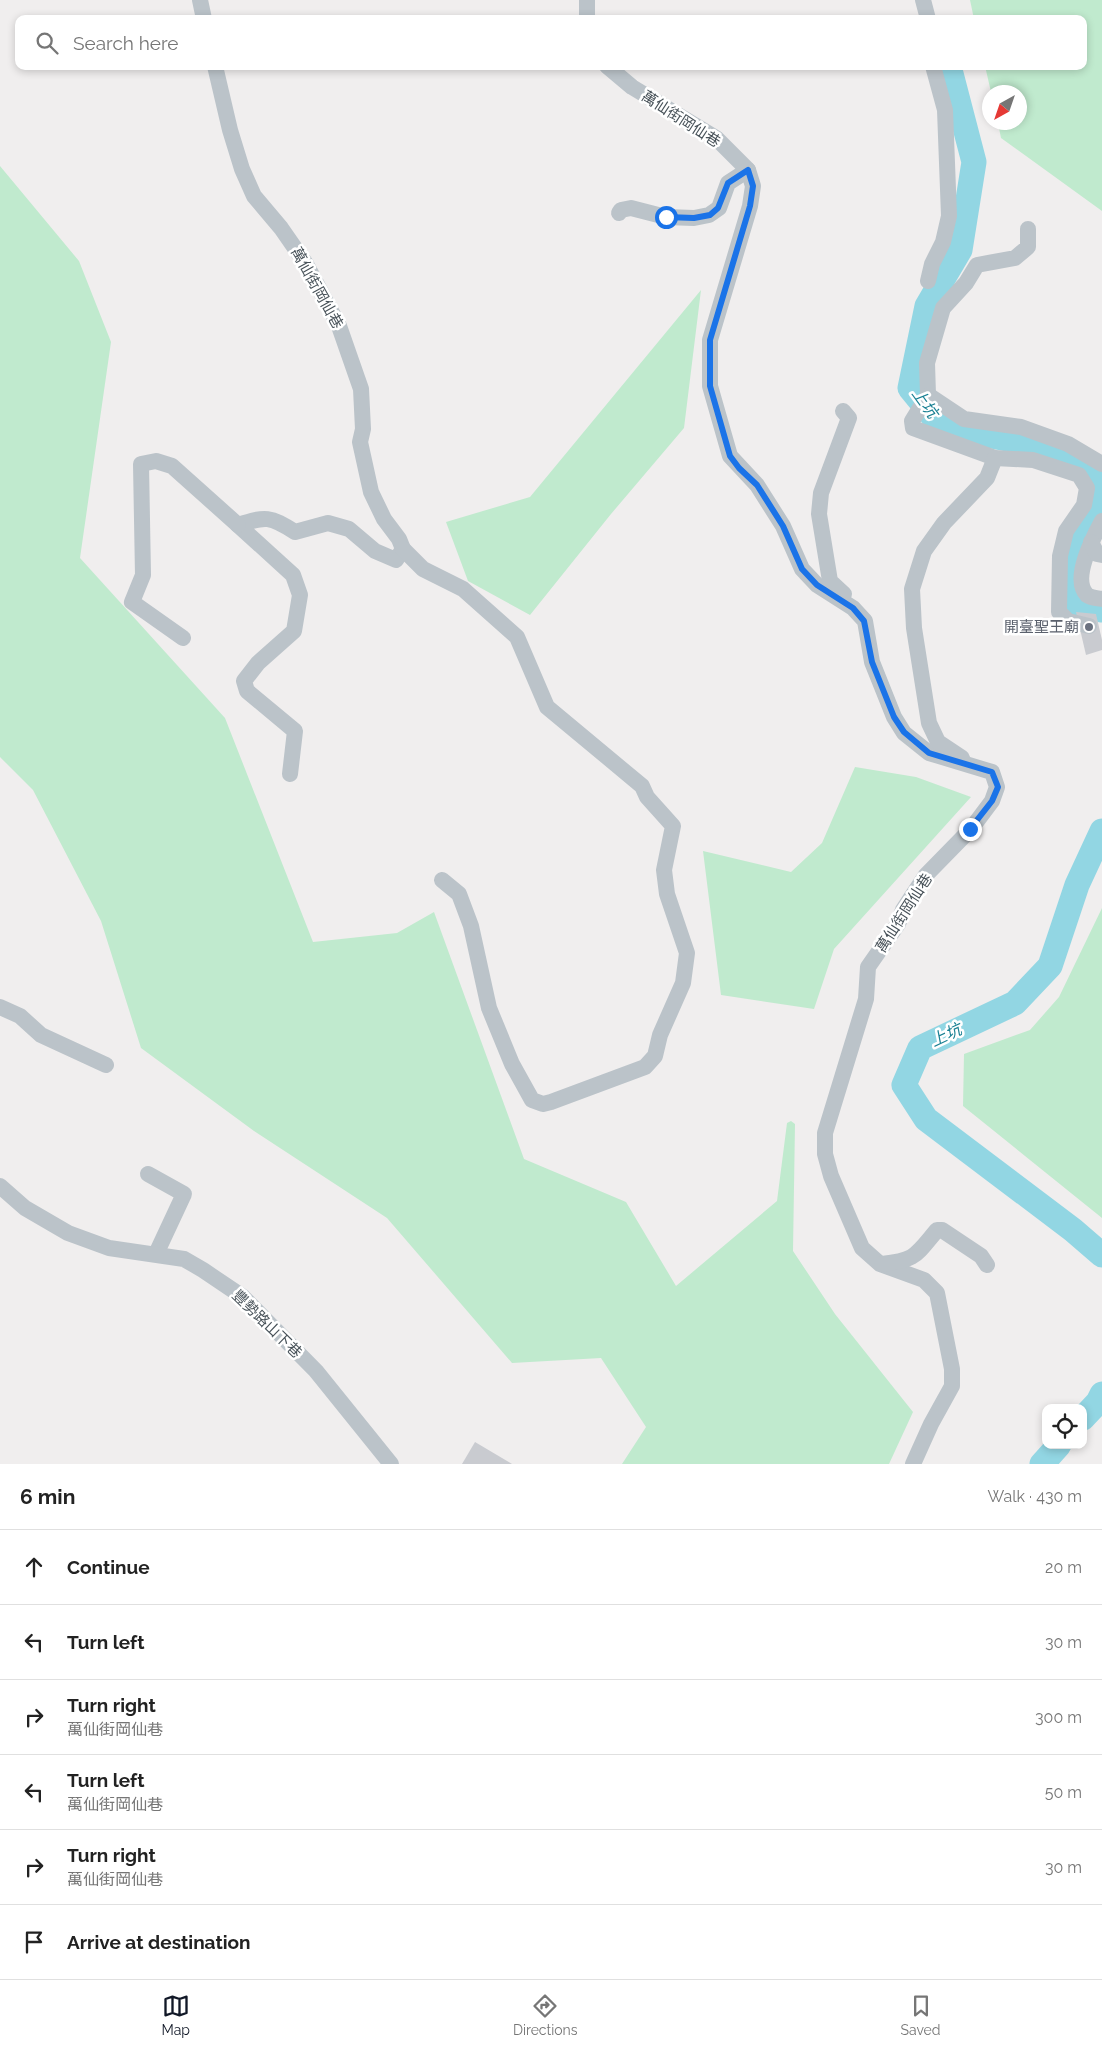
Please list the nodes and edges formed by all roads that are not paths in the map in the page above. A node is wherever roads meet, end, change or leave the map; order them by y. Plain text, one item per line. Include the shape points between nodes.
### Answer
1 (200, 0) edge
2 (586, 0) edge
3 (923, 0) edge
4 (203, 15) edge
5 (587, 15) edge
6 (927, 15) edge
7 (216, 70) edge
8 (612, 70) edge
9 (934, 70) edge
10 (748, 170) junction
11 (619, 213) dead end
12 (1028, 229) dead end
13 (928, 281) dead end
14 (928, 395) junction
15 (843, 411) dead end
16 (995, 458) junction
17 (1102, 464) edge
18 (1102, 521) edge
19 (238, 525) junction
20 (1097, 548) edge
21 (403, 549) junction
22 (1102, 600) edge
23 (853, 608) junction
24 (1088, 626) dead end
25 (183, 638) dead end
26 (975, 766) junction
27 (290, 774) dead end
28 (442, 880) dead end
29 (0, 1007) edge
30 (106, 1065) dead end
31 (148, 1174) dead end
32 (0, 1186) edge
33 (156, 1254) junction
34 (880, 1264) junction
35 (987, 1265) dead end
36 (391, 1464) edge
37 (913, 1464) edge

1 - 4 street
2 - 5 street
3 - 6 street
7 - 21 street, 萬仙街岡仙巷 via 230,130 254,196 282,228 306,264 339,326 361,389 363,429 360,442 372,492
8 - 10 street, 萬仙街岡仙巷 via 632,87 716,138
9 - 13 street via 945,110 949,216 944,242 932,264
10 - 11 street via 728,183 718,208 710,215 666,217 631,208
10 - 23 street, 萬仙街岡仙巷 via 753,186 750,206 710,340 710,386 730,456 757,485 783,526 802,569 817,585
12 - 14 street via 1028,247 1015,258 977,265 966,283 943,308 927,362
14 - 16 street via 912,421 913,428
14 - 17 street via 964,419 1021,428 1068,444
15 - 23 street via 850,418 821,493 819,514 830,581 851,600
16 - 24 street via 1033,460 1070,472 1078,475 1087,488 1084,505 1066,531 1060,556 1059,612 1068,621
16 - 26 street via 987,478 944,523 924,551 912,589 914,628 929,723 938,742
18 - 20 street
19 - 21 street via 275,519 295,532 328,523 349,529 374,551 396,560
19 - 25 street via 172,466 156,461 141,464 143,575 132,602
19 - 27 street via 293,575 300,595 294,631 258,663 244,681 247,691 295,731
20 - 22 street via 1086,553 1082,573 1084,591
21 - 28 street, 萬仙街岡仙巷 via 423,569 464,589 517,637 547,708 642,786 647,797 673,826 664,870 667,894 687,953 683,983 660,1035 655,1056 646,1067 551,1102 543,1104 532,1100 512,1064 489,1008 459,894
23 - 26 street, 萬仙街岡仙巷 via 864,621 872,662 894,717 904,732 929,753
26 - 34 street, 萬仙街岡仙巷 via 992,772 998,787 992,801 970,829 926,875 868,967 866,999 825,1133 825,1154 839,1194 862,1248
29 - 30 street via 20,1016 42,1035
31 - 33 street via 184,1194
32 - 33 street, 豐勢路山下巷 via 25,1208 68,1234 109,1248
33 - 36 street, 豐勢路山下巷 via 184,1259 242,1297 316,1371
34 - 35 street via 905,1261 917,1254 937,1230 942,1230 981,1256
34 - 37 street, 萬仙街岡仙巷 via 924,1280 937,1293 952,1369 952,1386

